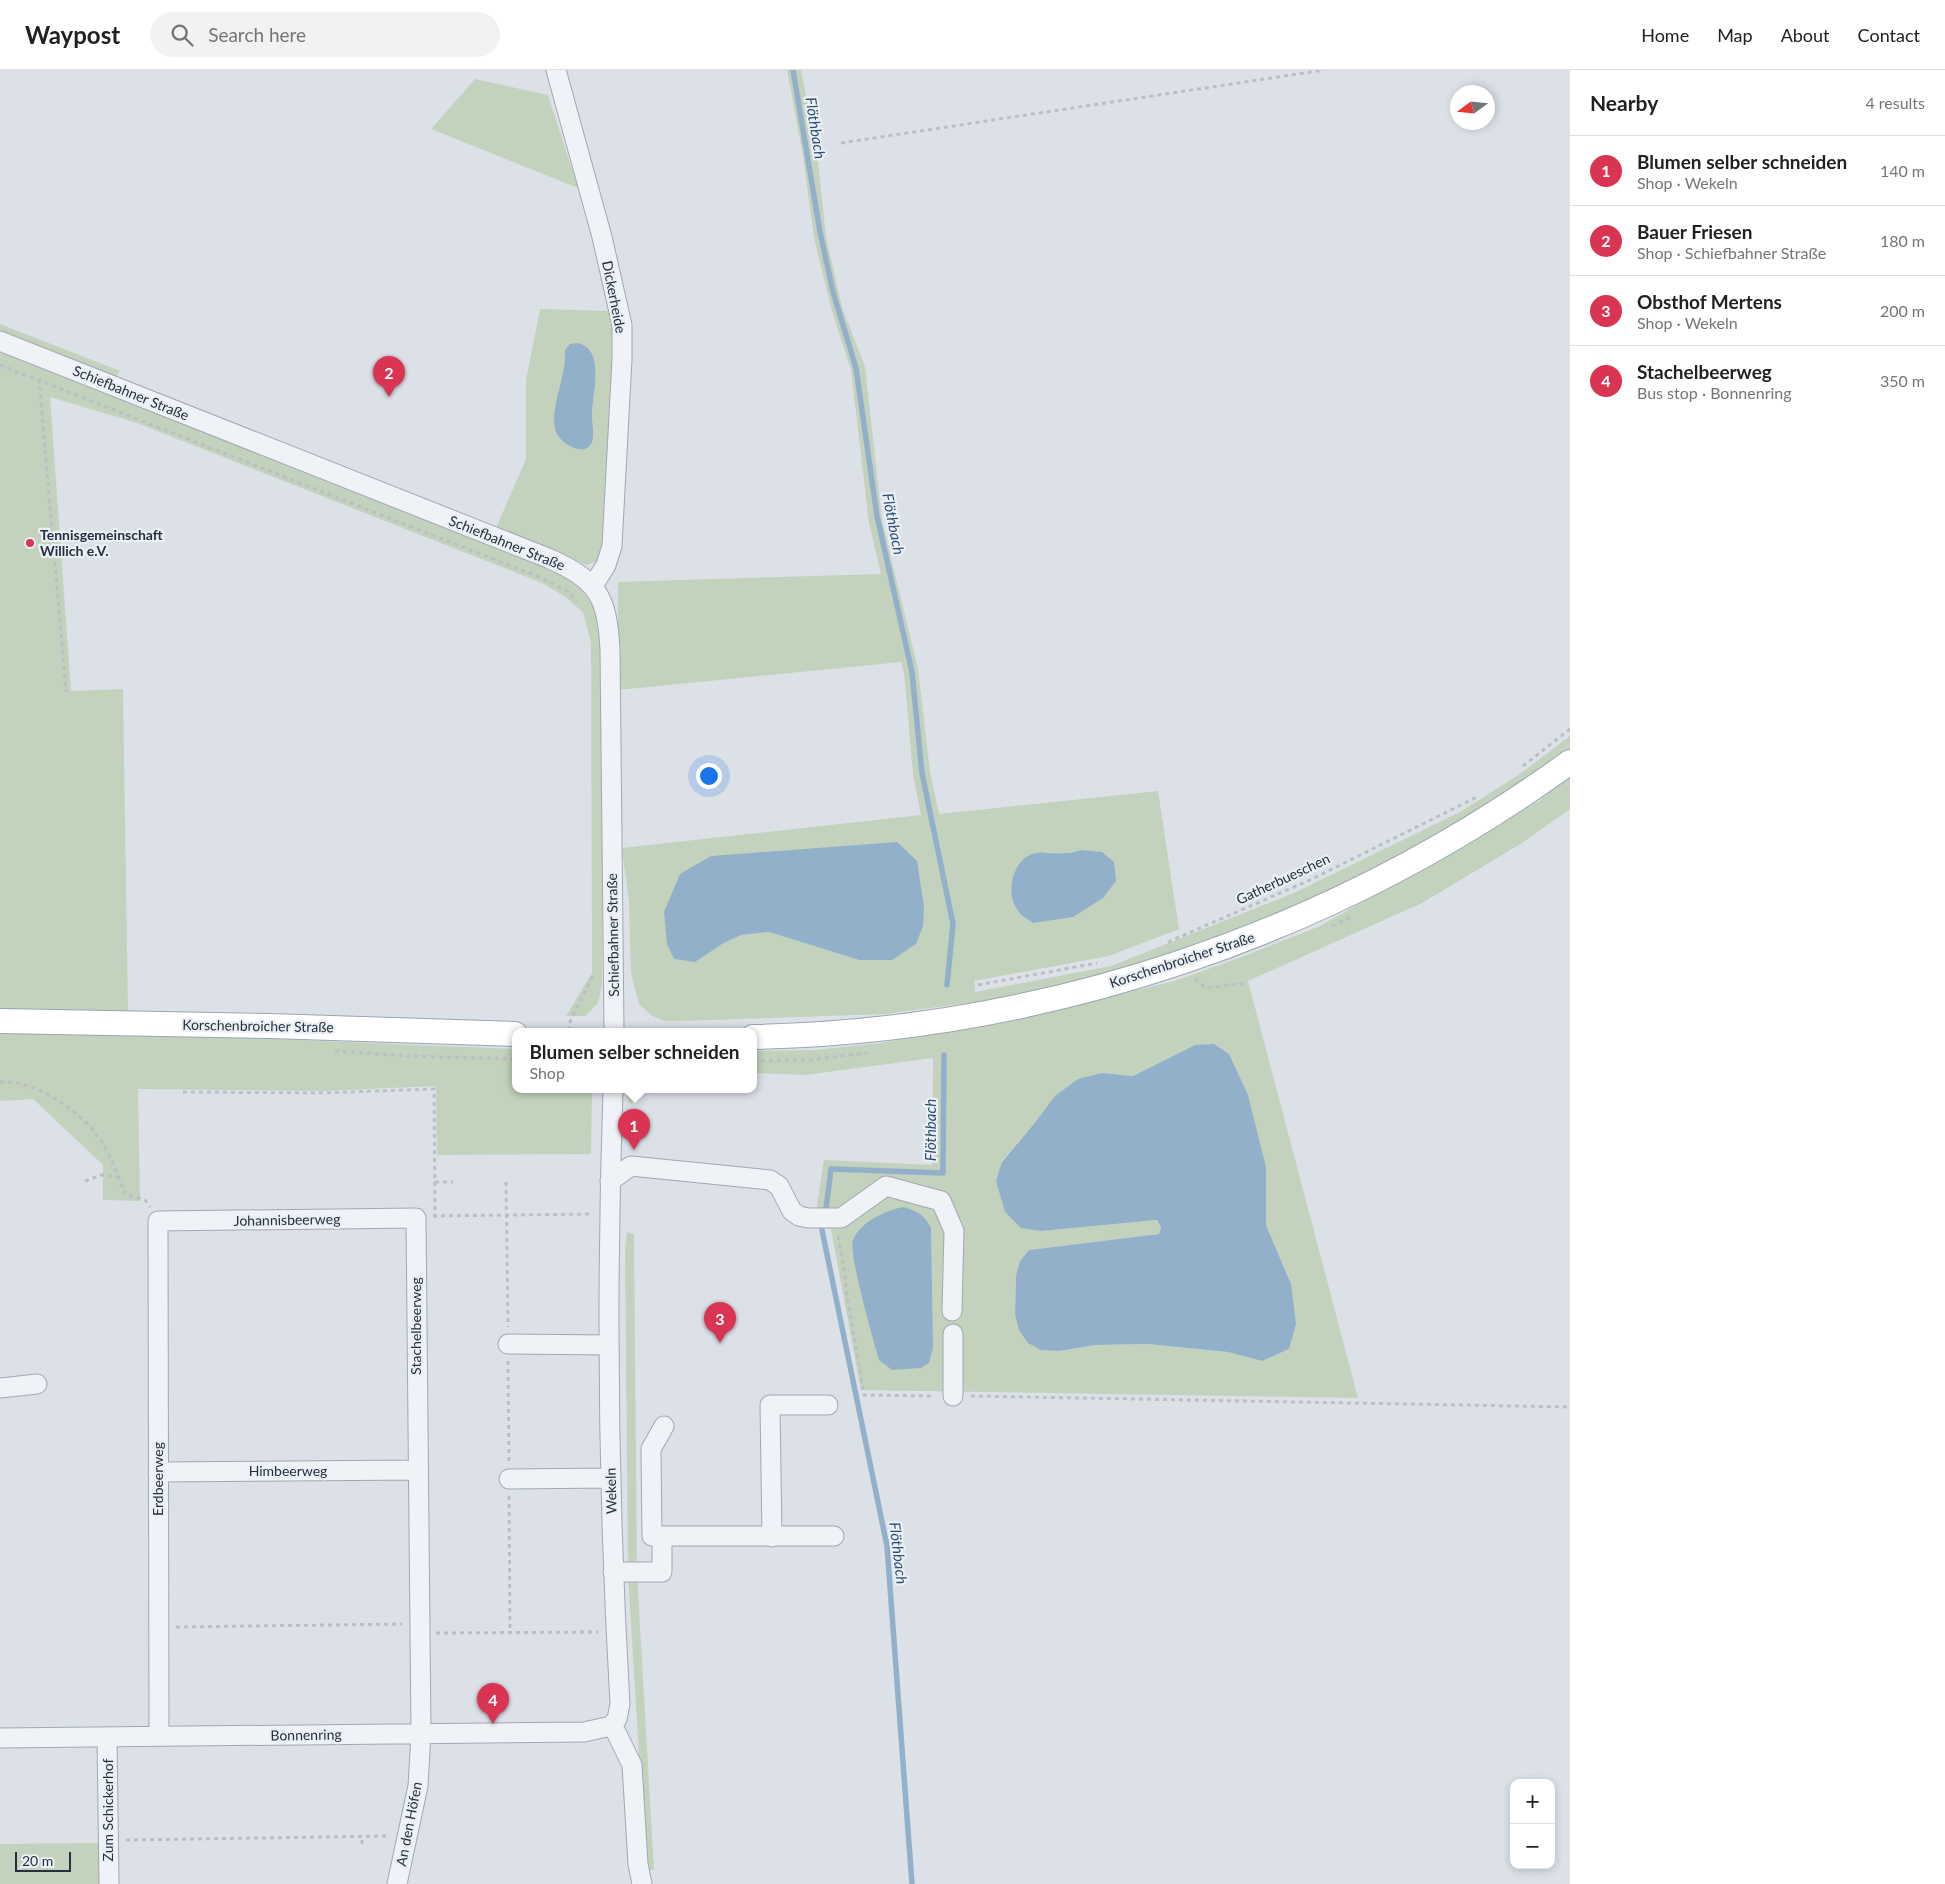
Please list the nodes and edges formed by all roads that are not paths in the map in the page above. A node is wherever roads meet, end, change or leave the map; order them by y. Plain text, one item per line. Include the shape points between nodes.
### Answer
1 (556, 70) edge
2 (0, 341) edge
3 (594, 586) junction
4 (1570, 762) edge
5 (0, 1022) edge
6 (614, 1028) edge
7 (512, 1034) edge
8 (757, 1036) edge
9 (613, 1093) edge
10 (610, 1181) junction
11 (416, 1218) joint
12 (158, 1221) joint
13 (952, 1311) dead end
14 (953, 1334) dead end
15 (508, 1344) road end
16 (609, 1345) junction
17 (37, 1384) dead end
18 (0, 1388) edge
19 (953, 1396) road end
20 (828, 1405) dead end
21 (664, 1426) dead end
22 (418, 1470) junction
23 (158, 1472) junction
24 (611, 1478) junction
25 (509, 1479) road end
26 (662, 1536) junction
27 (834, 1536) dead end
28 (772, 1537) junction
29 (613, 1572) junction
30 (611, 1726) junction
31 (421, 1734) junction
32 (159, 1736) junction
33 (107, 1737) junction
34 (0, 1738) edge
35 (108, 1884) edge
36 (397, 1884) edge
37 (642, 1884) edge

1 - 3 street, Dickerheide via 602,238 623,337 612,546
2 - 3 street, Schiefbahner Straße via 548,558 574,570
3 - 6 street, Schiefbahner Straße via 605,612 610,649
4 - 8 main road, Korschenbroicher Straße via 1486,820 1382,879 1297,919 1190,960 1086,990 982,1012 857,1031
5 - 7 main road, Korschenbroicher Straße
9 - 10 street, Wekeln
10 - 13 street via 631,1166 766,1179 779,1186 795,1214 808,1218 841,1218 886,1186 941,1201 954,1231
10 - 16 street, Wekeln
11 - 12 street, Johannisbeerweg
11 - 22 street, Stachelbeerweg
12 - 23 street, Erdbeerweg
14 - 19 street
15 - 16 street
16 - 24 street, Wekeln
17 - 18 street
20 - 28 street via 770,1406
21 - 26 street via 651,1449 652,1536
22 - 23 street, Himbeerweg
22 - 31 street, Stachelbeerweg
23 - 32 street, Erdbeerweg
24 - 25 street
24 - 29 street, Wekeln
26 - 28 street
26 - 29 street via 662,1572
27 - 28 street
29 - 30 street, Wekeln via 620,1704 617,1719
30 - 31 street, Bonnenring via 584,1732
30 - 37 street via 632,1765
31 - 32 street, Bonnenring
31 - 36 street, An den Höfen via 418,1786
32 - 33 street, Bonnenring
33 - 34 street, Bonnenring
33 - 35 street, Zum Schickerhof

